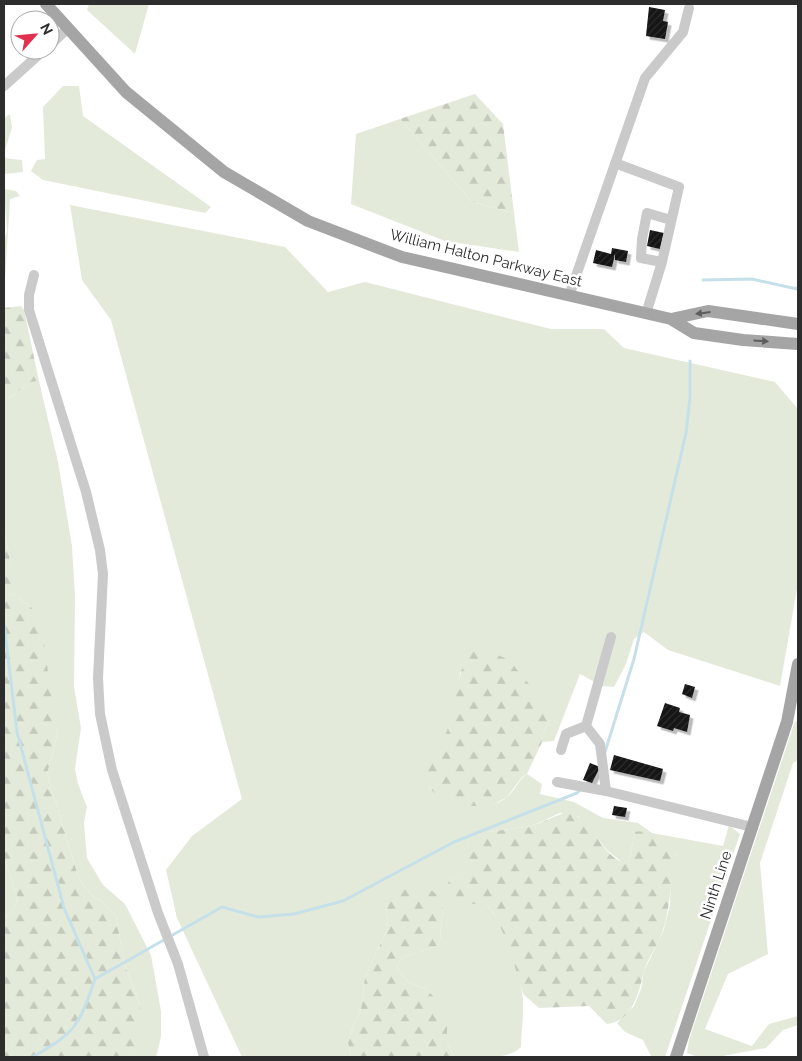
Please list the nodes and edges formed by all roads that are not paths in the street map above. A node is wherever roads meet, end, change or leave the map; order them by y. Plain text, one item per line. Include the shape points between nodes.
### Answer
1 (46, 4) edge
2 (689, 8) dead end
3 (67, 29) junction
4 (60, 36) edge
5 (33, 60) edge
6 (4, 86) edge
7 (615, 163) junction
8 (672, 220) junction
9 (662, 262) junction
10 (34, 275) dead end
11 (569, 296) junction
12 (646, 314) junction
13 (671, 320) junction
14 (798, 324) edge
15 (798, 344) edge
16 (611, 638) dead end
17 (798, 664) edge
18 (798, 700) edge
19 (787, 722) junction
20 (586, 726) junction
21 (560, 750) dead end
22 (557, 782) dead end
23 (606, 791) junction
24 (752, 827) junction
25 (204, 1057) edge
26 (676, 1057) edge

1 - 3 main road, William Halton Parkway East
2 - 7 street via 683,32 645,78
3 - 4 street
3 - 11 main road, William Halton Parkway East via 126,92 224,172 308,220 402,257
5 - 6 street
7 - 8 street via 679,187
7 - 11 street
8 - 9 street
8 - 9 street via 648,213 642,239 642,258
9 - 12 street
10 - 25 street via 29,310 86,492 100,550 103,574 98,678 104,738 185,987
11 - 12 main road, William Halton Parkway East
12 - 13 main road, William Halton Parkway East
14 -> 13 main road, William Halton Parkway East via 708,312
13 -> 15 main road, William Halton Parkway East via 704,334
16 - 20 street
17 - 19 main road, Ninth Line
18 - 19 main road, Ninth Line
19 - 24 main road, Ninth Line
20 - 21 street via 566,734
20 - 23 street via 600,744
22 - 23 street
23 - 24 street
24 - 26 main road, Ninth Line

